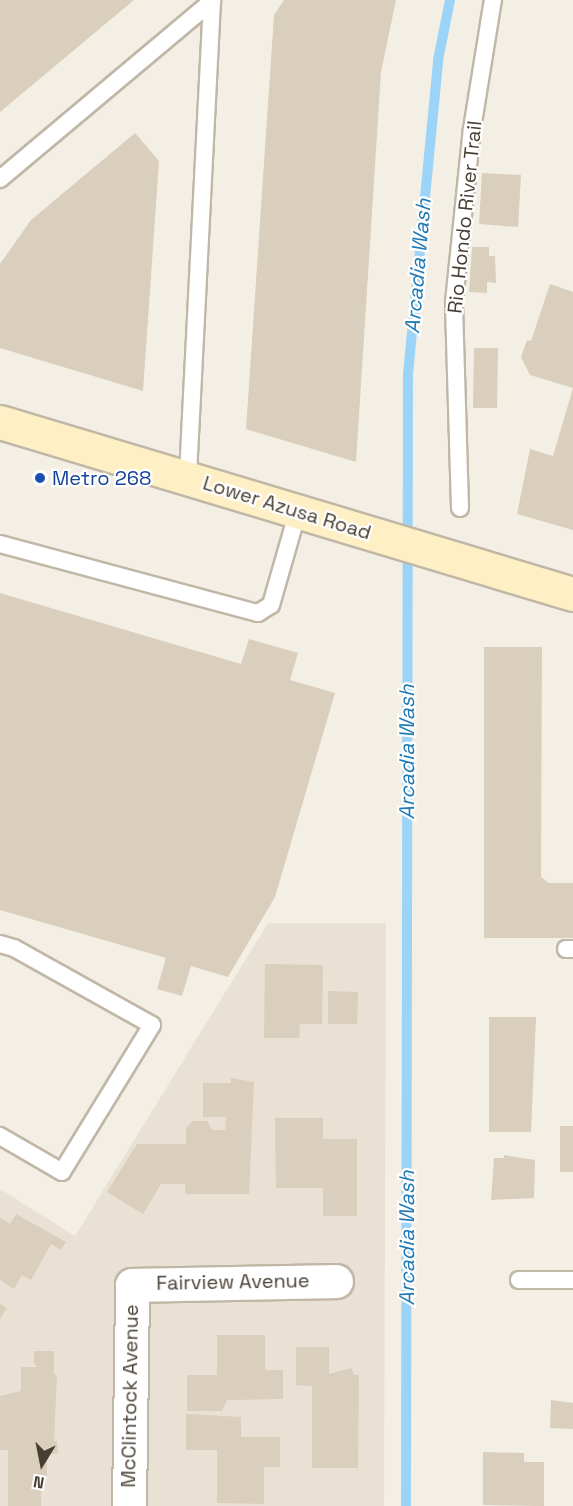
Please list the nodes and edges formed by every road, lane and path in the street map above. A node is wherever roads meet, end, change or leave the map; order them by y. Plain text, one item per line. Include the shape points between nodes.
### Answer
1 (213, 0) edge
2 (493, 0) edge
3 (0, 179) edge
4 (0, 422) edge
5 (188, 478) junction
6 (460, 508) dead end
7 (298, 511) junction
8 (0, 544) edge
9 (573, 594) edge
10 (0, 944) edge
11 (0, 1136) edge
12 (519, 1280) dead end
13 (573, 1280) edge
14 (336, 1281) dead end
15 (132, 1286) joint
16 (129, 1506) edge

1 - 3 lane
1 - 5 lane
2 - 6 lane, Rio Hondo River Trail via 472,129 454,302
4 - 5 main road, Lower Azusa Road
5 - 7 main road, Lower Azusa Road
7 - 8 lane via 271,605 258,613
7 - 9 main road, Lower Azusa Road
10 - 11 lane via 25,953 152,1025 62,1172
12 - 13 lane
14 - 15 street, Fairview Avenue
15 - 16 street, McClintock Avenue

